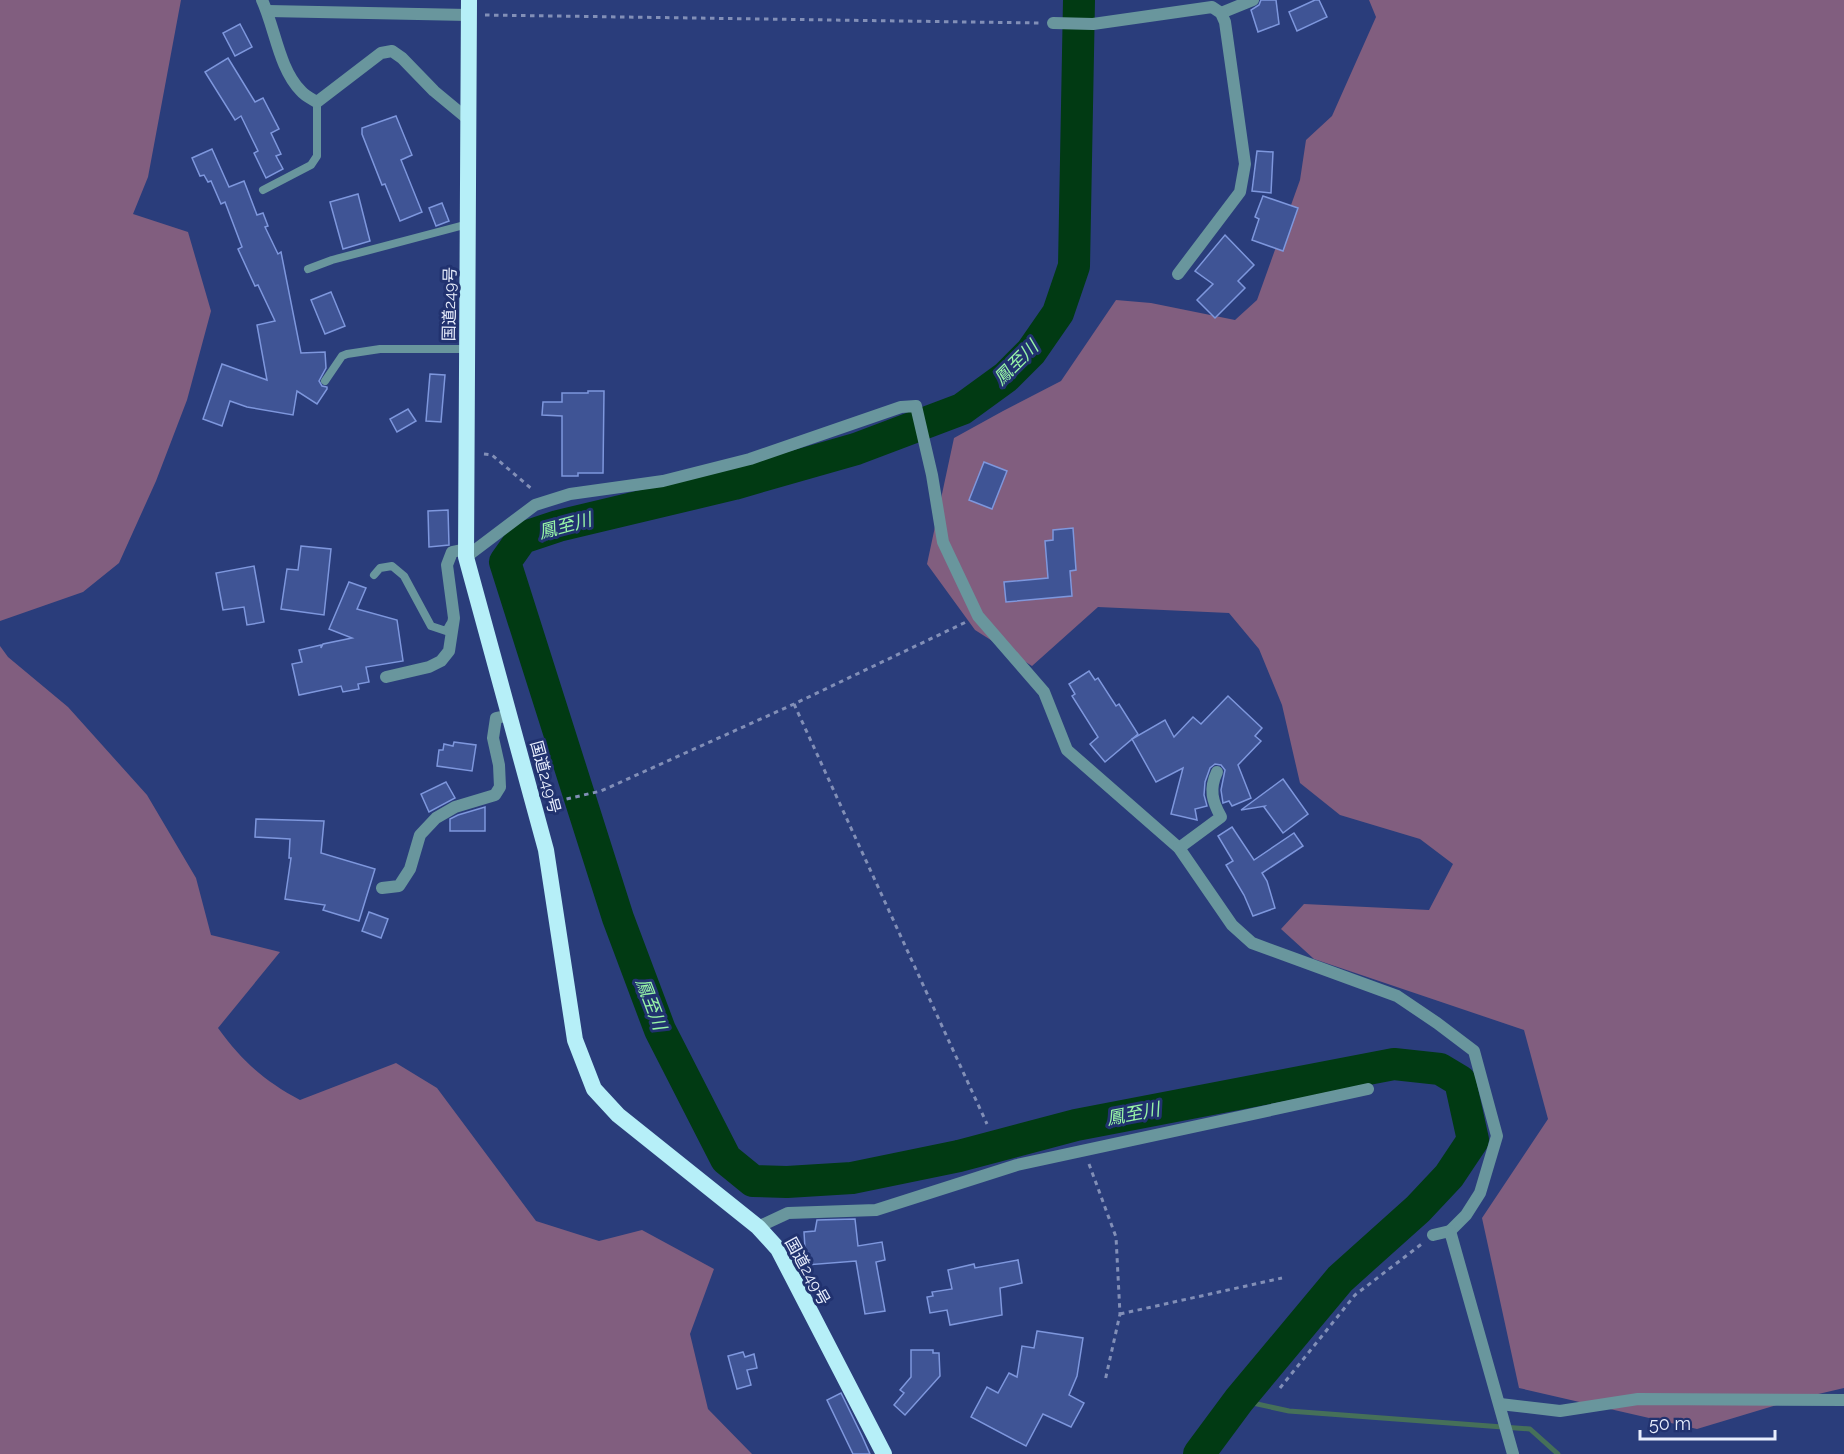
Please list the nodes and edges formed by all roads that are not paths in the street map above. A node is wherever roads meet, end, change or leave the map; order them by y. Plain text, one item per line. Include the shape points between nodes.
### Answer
1 (1253, 0) edge
2 (265, 6) edge
3 (1215, 7) edge
4 (468, 8) edge
5 (1053, 23) road end
6 (317, 102) junction
7 (469, 120) junction
8 (263, 190) dead end
9 (468, 224) junction
10 (308, 269) dead end
11 (1178, 274) dead end
12 (466, 349) junction
13 (325, 381) dead end
14 (466, 553) junction
15 (374, 575) dead end
16 (454, 618) junction
17 (386, 677) dead end
18 (510, 715) junction
19 (1217, 772) dead end
20 (1179, 848) junction
21 (382, 888) dead end
22 (1368, 1089) dead end
23 (758, 1227) junction
24 (1450, 1231) junction
25 (1433, 1235) road end
26 (1844, 1400) edge
27 (1502, 1409) junction
28 (1513, 1452) edge
29 (884, 1454) edge

1 - 3 street
2 - 4 street
2 - 6 street via 282,60 300,91
3 - 5 street via 1093,24
3 - 11 street via 1225,22 1245,164 1240,192
4 - 7 highway, 国道249号
6 - 7 street via 381,54 392,51
6 - 8 lane via 316,156 311,165
7 - 9 highway, 国道249号
9 - 10 lane
9 - 12 highway, 国道249号
12 - 13 lane via 380,349 347,354
12 - 14 highway, 国道249号
14 - 16 street via 452,552 447,565
14 - 18 highway, 国道249号
14 - 20 street via 546,501 663,481 750,459 901,407 916,406 943,542 978,616 1044,692 1067,750
15 - 16 lane via 380,568 392,566 398,571 431,626 446,631
16 - 17 street via 449,651 441,661
18 - 21 street via 496,718 493,738 500,787 495,795 472,800 436,818 420,835 410,869 399,886
18 - 23 highway, 国道249号 via 546,850 575,1040 594,1089 618,1115
19 - 20 street via 1212,794 1221,817
20 - 24 street via 1232,926 1252,943 1396,996 1474,1051 1497,1136 1480,1193
22 - 23 street via 1017,1165 876,1210 788,1213
23 - 29 highway, 国道249号 via 778,1249
24 - 25 street
24 - 27 street
26 - 27 street via 1638,1399 1560,1412
27 - 28 street

